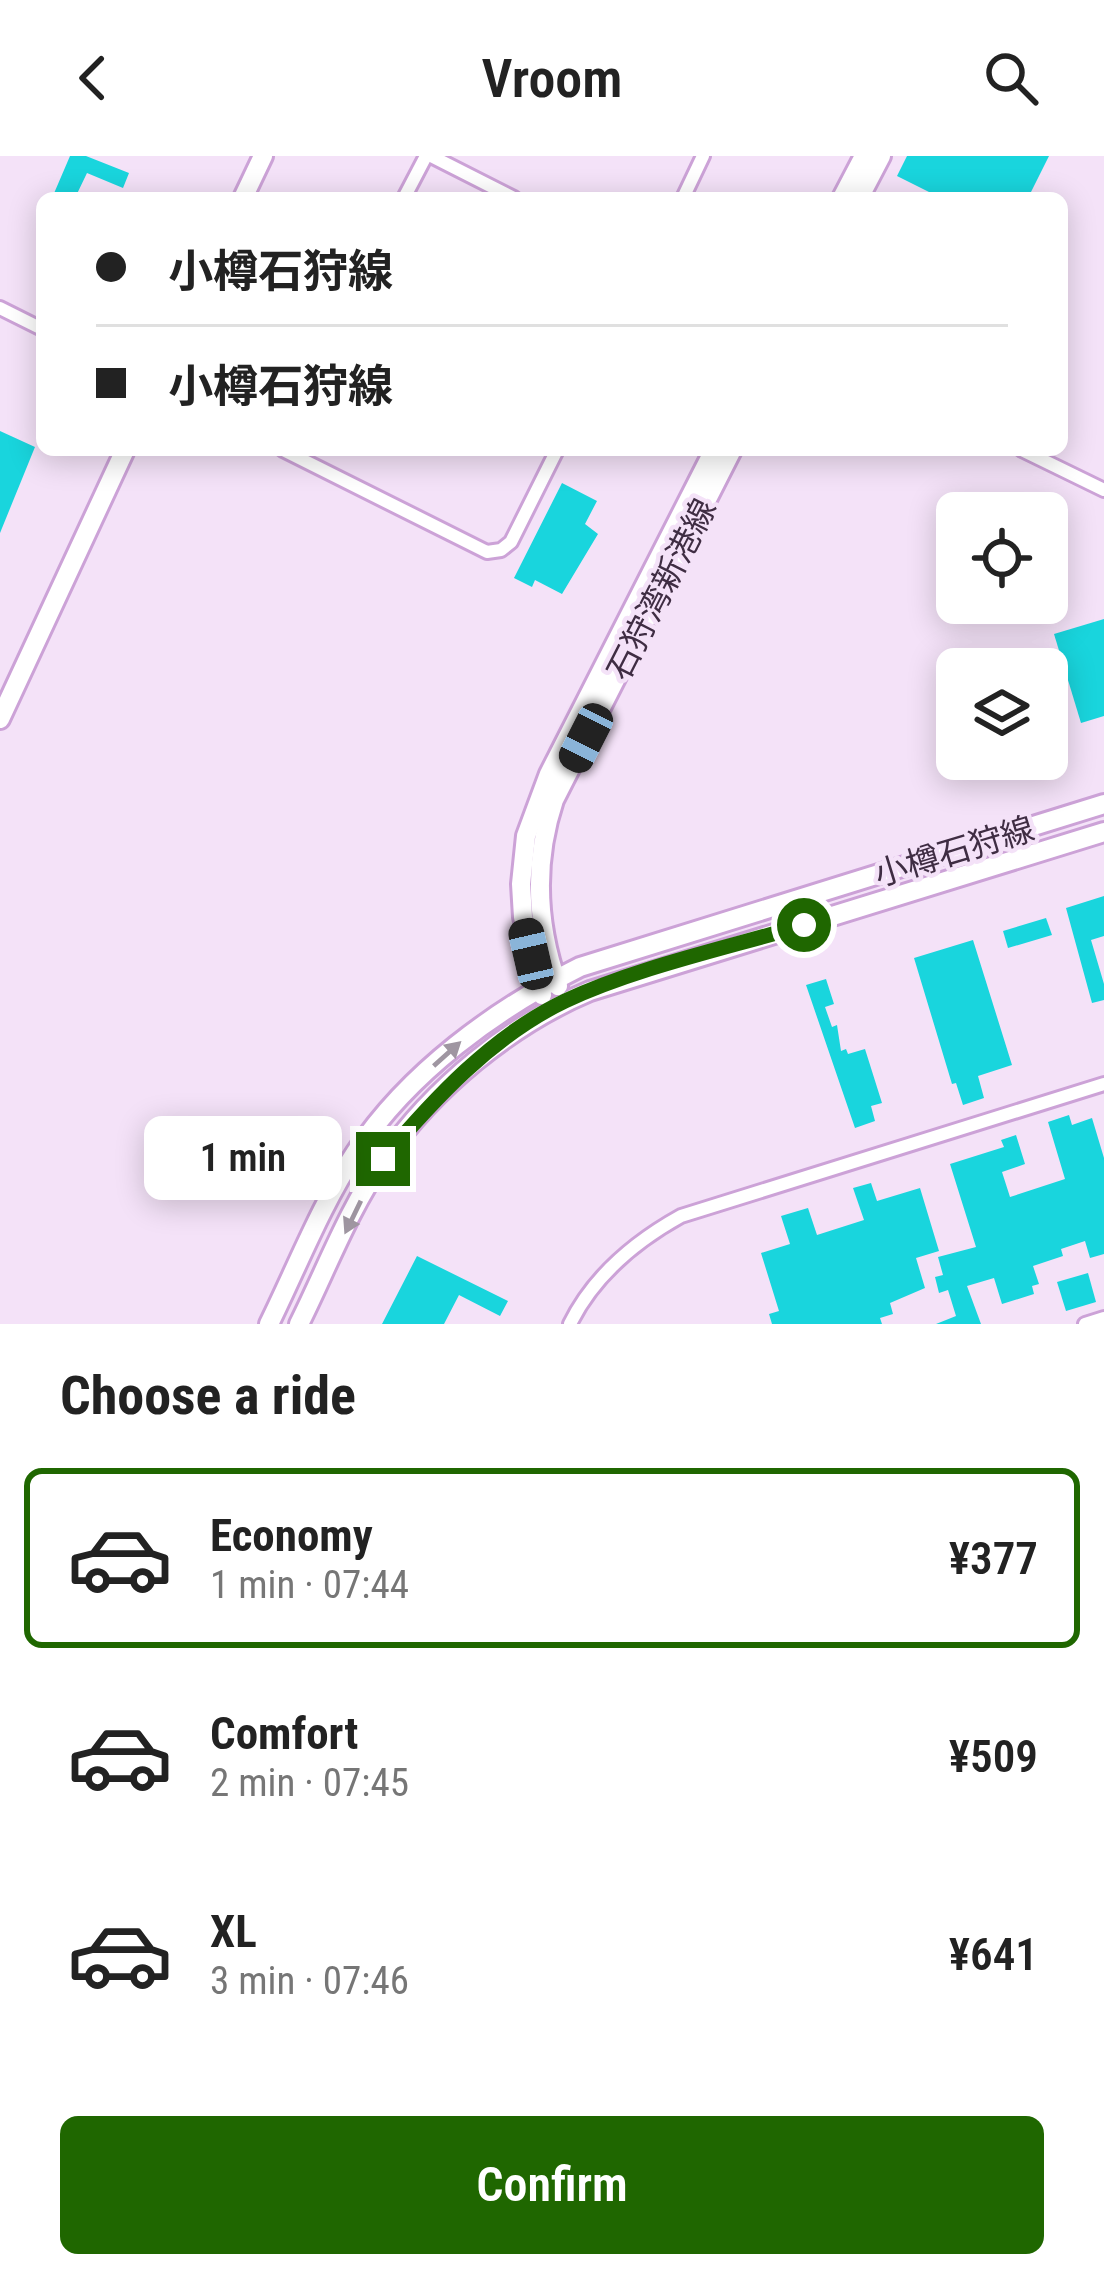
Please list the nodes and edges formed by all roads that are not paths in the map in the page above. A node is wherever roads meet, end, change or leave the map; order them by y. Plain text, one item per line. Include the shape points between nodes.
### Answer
1 (263, 156) edge
2 (428, 156) edge
3 (703, 156) edge
4 (864, 156) edge
5 (880, 156) edge
6 (246, 192) edge
7 (407, 192) edge
8 (502, 192) edge
9 (685, 192) edge
10 (845, 192) edge
11 (862, 192) edge
12 (0, 308) edge
13 (36, 326) edge
14 (122, 456) edge
15 (295, 456) edge
16 (554, 456) edge
17 (711, 456) edge
18 (729, 456) edge
19 (1034, 456) edge
20 (1104, 490) edge
21 (0, 719) edge
22 (1104, 804) edge
23 (1104, 832) edge
24 (548, 984) junction
25 (556, 1006) junction
26 (1104, 1084) edge
27 (1104, 1318) edge
28 (576, 1322) edge
29 (269, 1324) edge
30 (299, 1324) edge
31 (1085, 1324) edge

1 - 6 main road
2 - 7 street
2 - 8 street
3 - 9 street
4 - 10 main road
5 - 11 main road
12 - 13 street
14 - 21 main road
15 - 16 street via 487,552 512,542
17 - 24 main road, 石狩湾新港線 via 538,796 521,884 523,917
18 - 24 main road, 石狩湾新港線 via 548,818 539,911
19 - 20 street
22 - 24 main road, 小樽石狩線 via 580,967
23 - 25 main road, 小樽石狩線
24 - 25 main road, 石狩湾新港線
29 -> 24 main road, 小樽石狩線 via 357,1150 464,1038
25 -> 30 main road, 小樽石狩線 via 439,1094 383,1159
26 - 28 street via 681,1216 632,1247
27 - 31 street

